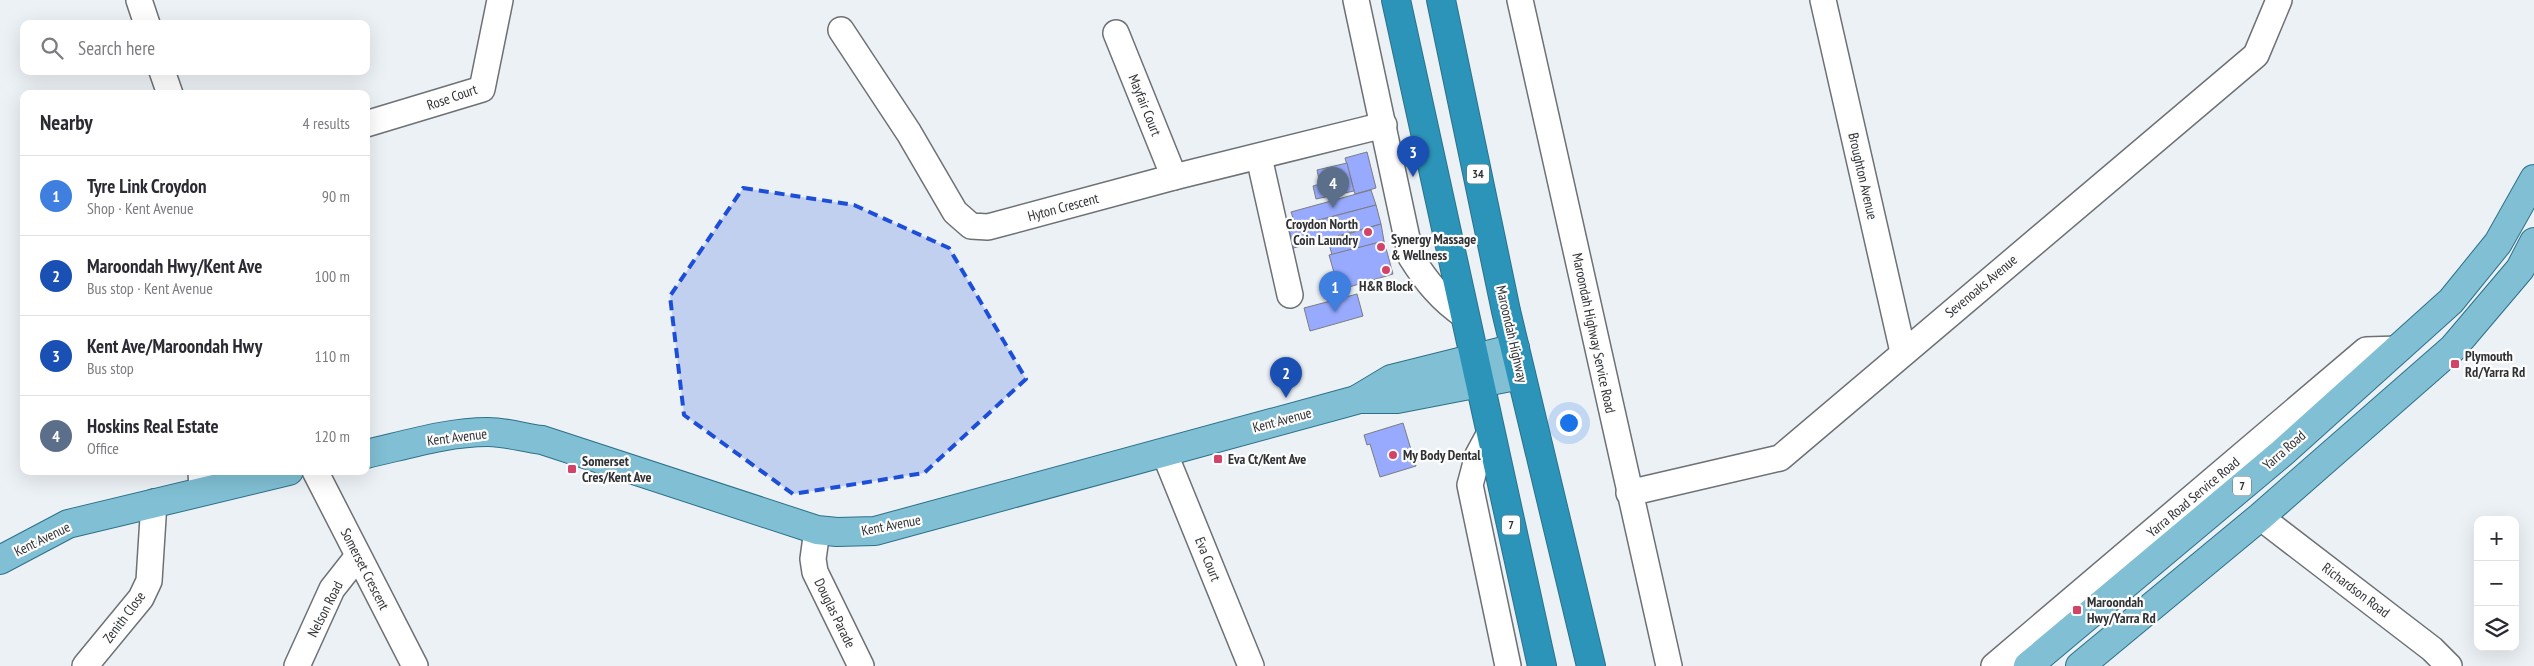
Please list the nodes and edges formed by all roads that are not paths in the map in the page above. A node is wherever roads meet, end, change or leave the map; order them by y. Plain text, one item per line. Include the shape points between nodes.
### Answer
1 (139, 0) edge
2 (500, 0) edge
3 (1356, 0) edge
4 (1396, 0) edge
5 (1441, 0) edge
6 (1520, 0) edge
7 (1823, 0) edge
8 (2279, 0) edge
9 (146, 20) edge
10 (841, 30) dead end
11 (1116, 33) dead end
12 (163, 75) edge
13 (169, 90) edge
14 (370, 123) edge
15 (1384, 125) junction
16 (1259, 157) junction
17 (1174, 177) junction
18 (2534, 179) edge
19 (2498, 243) junction
20 (2530, 258) edge
21 (1290, 295) dead end
22 (1465, 316) junction
23 (1515, 348) junction
24 (2399, 350) junction
25 (1903, 352) junction
26 (1474, 357) junction
27 (1521, 375) junction
28 (1480, 384) junction
29 (1356, 400) junction
30 (1491, 431) junction
31 (1164, 452) junction
32 (370, 453) edge
33 (254, 475) edge
34 (317, 475) edge
35 (202, 481) edge
36 (1629, 494) junction
37 (154, 502) junction
38 (2260, 518) junction
39 (817, 530) junction
40 (358, 556) junction
41 (0, 560) edge
42 (1591, 662) edge
43 (2091, 663) edge
44 (85, 666) edge
45 (297, 666) edge
46 (415, 666) edge
47 (861, 666) edge
48 (1252, 666) edge
49 (1508, 666) edge
50 (1542, 666) edge
51 (1669, 666) edge
52 (1994, 666) edge
53 (2028, 666) edge
54 (2449, 666) edge

1 - 9 street
2 - 14 street, Rose Court via 482,89
3 - 15 street
4 - 22 highway
5 - 23 highway, Maroondah Highway / 34
6 - 36 street, Maroondah Highway Service Road
7 - 25 street, Broughton Avenue
8 - 25 street, Sevenoaks Avenue via 2256,55
10 - 17 street, Hyton Crescent via 909,133 955,212 971,226 988,227
11 - 17 street, Mayfair Court
12 - 13 street
15 - 16 street, Hyton Crescent
15 - 22 street via 1411,257 1425,280 1446,304
16 - 17 street, Hyton Crescent
16 - 21 street
18 - 19 main road, 7
19 - 20 main road
19 - 24 main road, Yarra Road / 7 via 2451,301
20 - 38 main road via 2453,348
22 - 26 highway
23 - 26 main road, Kent Avenue
23 - 27 highway, Maroondah Highway
24 - 52 street, Yarra Road Service Road via 2366,350
24 - 53 main road, Yarra Road / 7 via 2282,453
25 - 36 street, Sevenoaks Avenue via 1780,458
26 - 28 highway
26 - 29 main road, Kent Avenue via 1391,379
27 - 28 main road, Kent Avenue
27 - 42 highway, Maroondah Highway
28 - 29 main road, Kent Avenue via 1397,399
28 - 30 highway, 7
29 - 31 main road, Kent Avenue
30 - 49 street via 1478,455 1470,485
30 - 50 highway, 7
31 - 39 main road, Kent Avenue via 875,531
31 - 48 street, Eva Court
32 - 39 main road, Kent Avenue via 459,434 490,432 514,435 542,440
33 - 35 main road, Kent Avenue
34 - 40 street, Somerset Crescent
35 - 37 main road, Kent Avenue
36 - 51 street, Maroondah Highway Service Road
37 - 41 main road, Kent Avenue via 68,524
37 - 44 street, Zenith Close via 149,581 141,598
38 - 43 main road
38 - 54 street, Richardson Road via 2432,648
39 - 47 street, Douglas Parade via 815,572
40 - 45 street, Nelson Road via 332,589
40 - 46 street, Somerset Crescent

